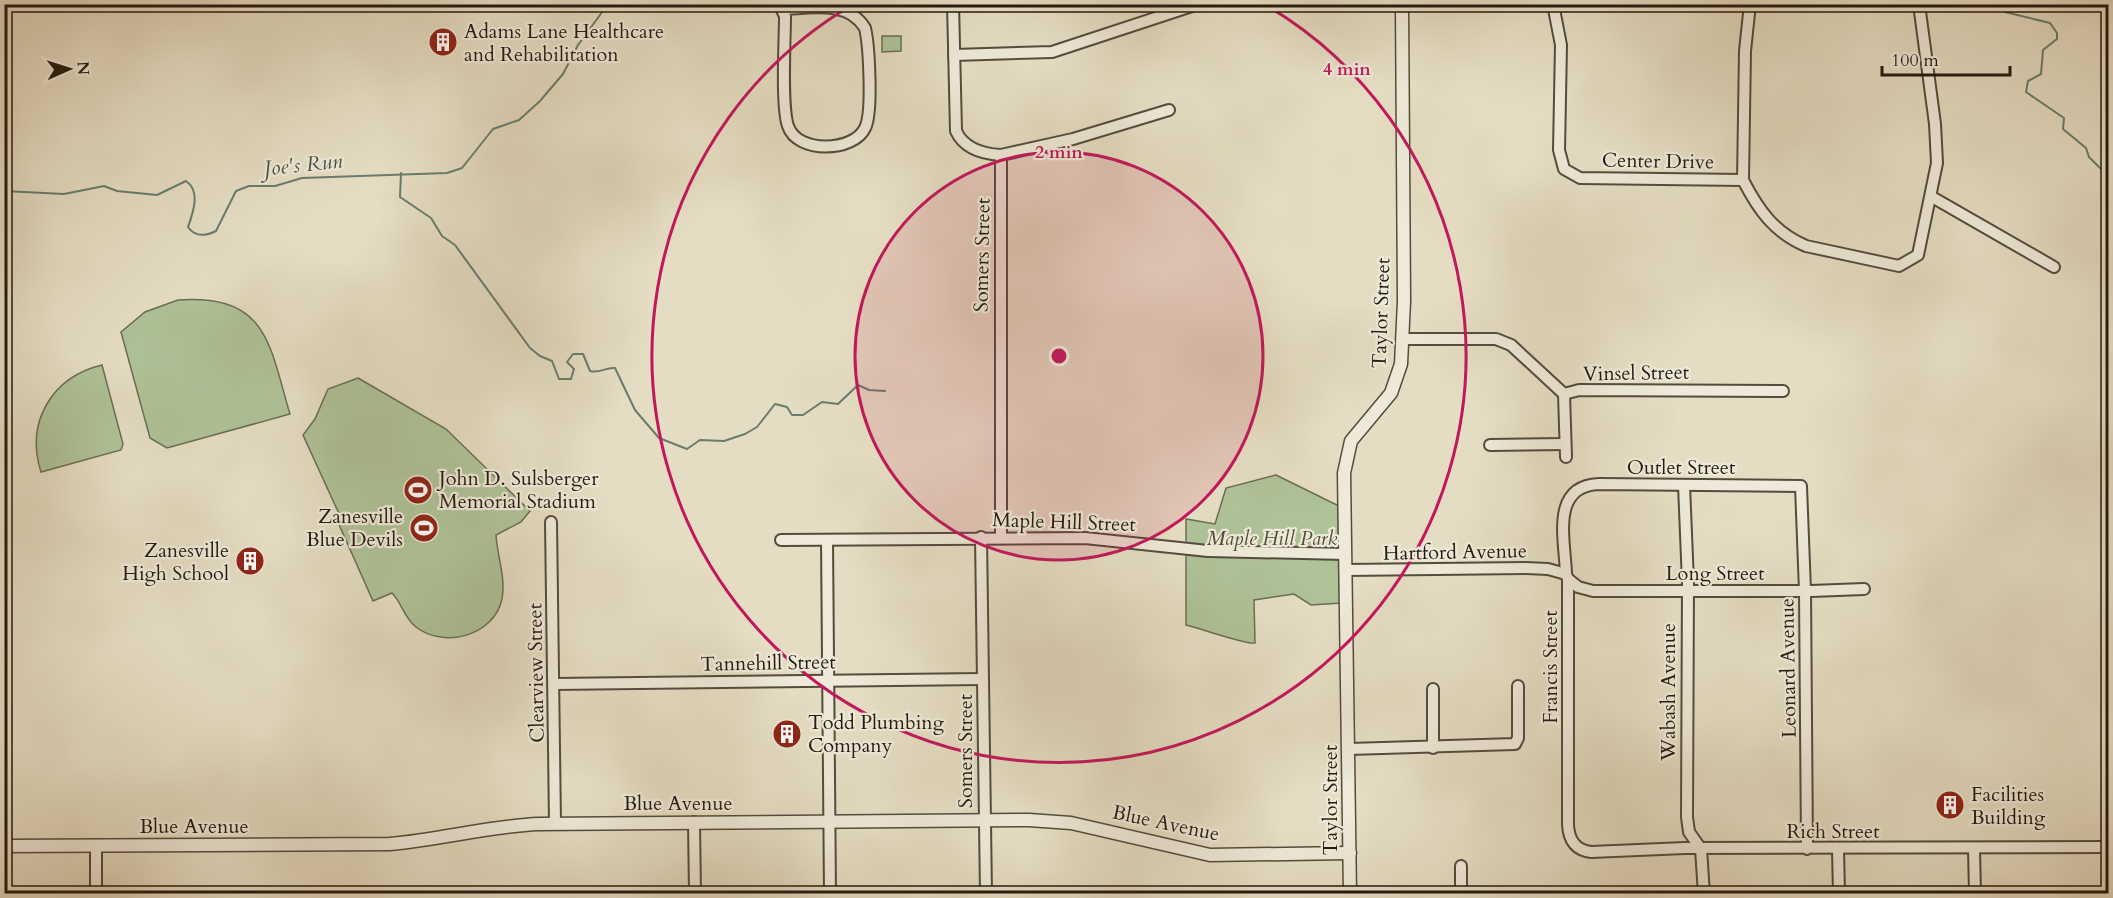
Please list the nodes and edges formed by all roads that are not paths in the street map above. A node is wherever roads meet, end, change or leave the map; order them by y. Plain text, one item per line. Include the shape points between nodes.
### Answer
1 (952, 4) edge
2 (1198, 4) edge
3 (1402, 4) edge
4 (1553, 4) edge
5 (1750, 4) edge
6 (1919, 4) edge
7 (781, 7) edge
8 (954, 55) junction
9 (1169, 110) dead end
10 (1001, 155) junction
11 (1743, 180) junction
12 (1932, 197) junction
13 (2054, 267) dead end
14 (1403, 339) junction
15 (1783, 391) dead end
16 (1564, 394) junction
17 (1565, 444) junction
18 (1490, 445) dead end
19 (1566, 457) dead end
20 (1684, 485) junction
21 (1801, 486) joint
22 (1567, 502) joint
23 (551, 522) dead end
24 (981, 537) junction
25 (1001, 537) junction
26 (782, 540) dead end
27 (827, 540) junction
28 (1345, 554) junction
29 (1345, 570) junction
30 (1567, 576) junction
31 (1864, 589) dead end
32 (1805, 591) junction
33 (1687, 592) junction
34 (983, 679) junction
35 (828, 681) junction
36 (554, 684) junction
37 (1518, 686) dead end
38 (1433, 689) dead end
39 (1433, 748) junction
40 (1349, 749) junction
41 (984, 820) junction
42 (829, 821) junction
43 (694, 822) junction
44 (555, 824) junction
45 (1569, 833) joint
46 (96, 845) junction
47 (4, 846) edge
48 (2109, 847) edge
49 (1974, 848) junction
50 (1701, 849) junction
51 (1807, 849) junction
52 (1838, 849) junction
53 (1350, 854) junction
54 (1461, 866) dead end
55 (96, 894) edge
56 (695, 894) edge
57 (830, 894) edge
58 (986, 894) edge
59 (1350, 894) edge
60 (1461, 894) edge
61 (1704, 894) edge
62 (1839, 894) edge
63 (1974, 894) edge

1 - 8 street
2 - 8 street via 1052,52
3 - 14 street, Taylor Street
4 - 11 street, Center Drive via 1560,41 1559,150 1564,169 1580,178
5 - 11 street via 1745,51
6 - 12 street via 1937,144
7 - 7 street via 785,16 786,108 791,132 813,145 854,141 862,135 869,116 865,28 859,18 842,8
8 - 10 street via 954,120 959,138 975,150
9 - 10 street via 1073,139
10 - 25 street, Somers Street
11 - 12 street via 1768,221 1791,240 1899,266 1918,255
12 - 13 street
14 - 16 street, Vinsel Street via 1496,339 1511,345
14 - 28 street, Taylor Street via 1398,380 1357,433 1348,451 1344,473
15 - 16 street, Vinsel Street via 1587,390
16 - 17 street
17 - 18 street
17 - 19 street
20 - 21 street, Outlet Street
20 - 22 street, Outlet Street via 1589,485 1578,489
20 - 33 street, Wabash Avenue
21 - 32 street, Leonard Avenue
22 - 30 street, Francis Street
23 - 36 street, Clearview Street
24 - 25 street, Maple Hill Street
24 - 27 street, Maple Hill Street
24 - 34 street, Somers Street
25 - 28 street, Maple Hill Street via 1085,538 1208,551
26 - 27 street, Maple Hill Street
27 - 35 street
28 - 29 street, Taylor Street
29 - 30 street, Hartford Avenue via 1526,568 1548,569
29 - 40 street, Taylor Street
30 - 33 street, Long Street via 1578,587 1593,591
30 - 45 street, Francis Street
31 - 32 street, Long Street
32 - 33 street, Long Street
32 - 51 street, Leonard Avenue
33 - 50 street, Wabash Avenue via 1687,817 1689,832
34 - 35 street, Tannehill Street
34 - 41 street, Somers Street
35 - 36 street, Tannehill Street
35 - 42 street
36 - 44 street, Clearview Street
37 - 39 street via 1515,744
38 - 39 street
39 - 40 street
40 - 53 street, Taylor Street
41 - 42 street, Blue Avenue
41 - 53 street, Blue Avenue via 1071,824 1209,855
41 - 58 street, Somers Street
42 - 43 street, Blue Avenue
42 - 57 street
43 - 44 street, Blue Avenue
43 - 56 street
44 - 46 street, Blue Avenue via 502,826 389,844
45 - 50 street, Rich Street via 1572,844 1591,852
46 - 47 street, Blue Avenue
46 - 55 street
48 - 49 street, Rich Street
49 - 52 street, Rich Street
49 - 63 street
50 - 51 street, Rich Street
50 - 61 street, Wabash Avenue
51 - 52 street, Rich Street
52 - 62 street
53 - 59 street, Taylor Street
54 - 60 street

